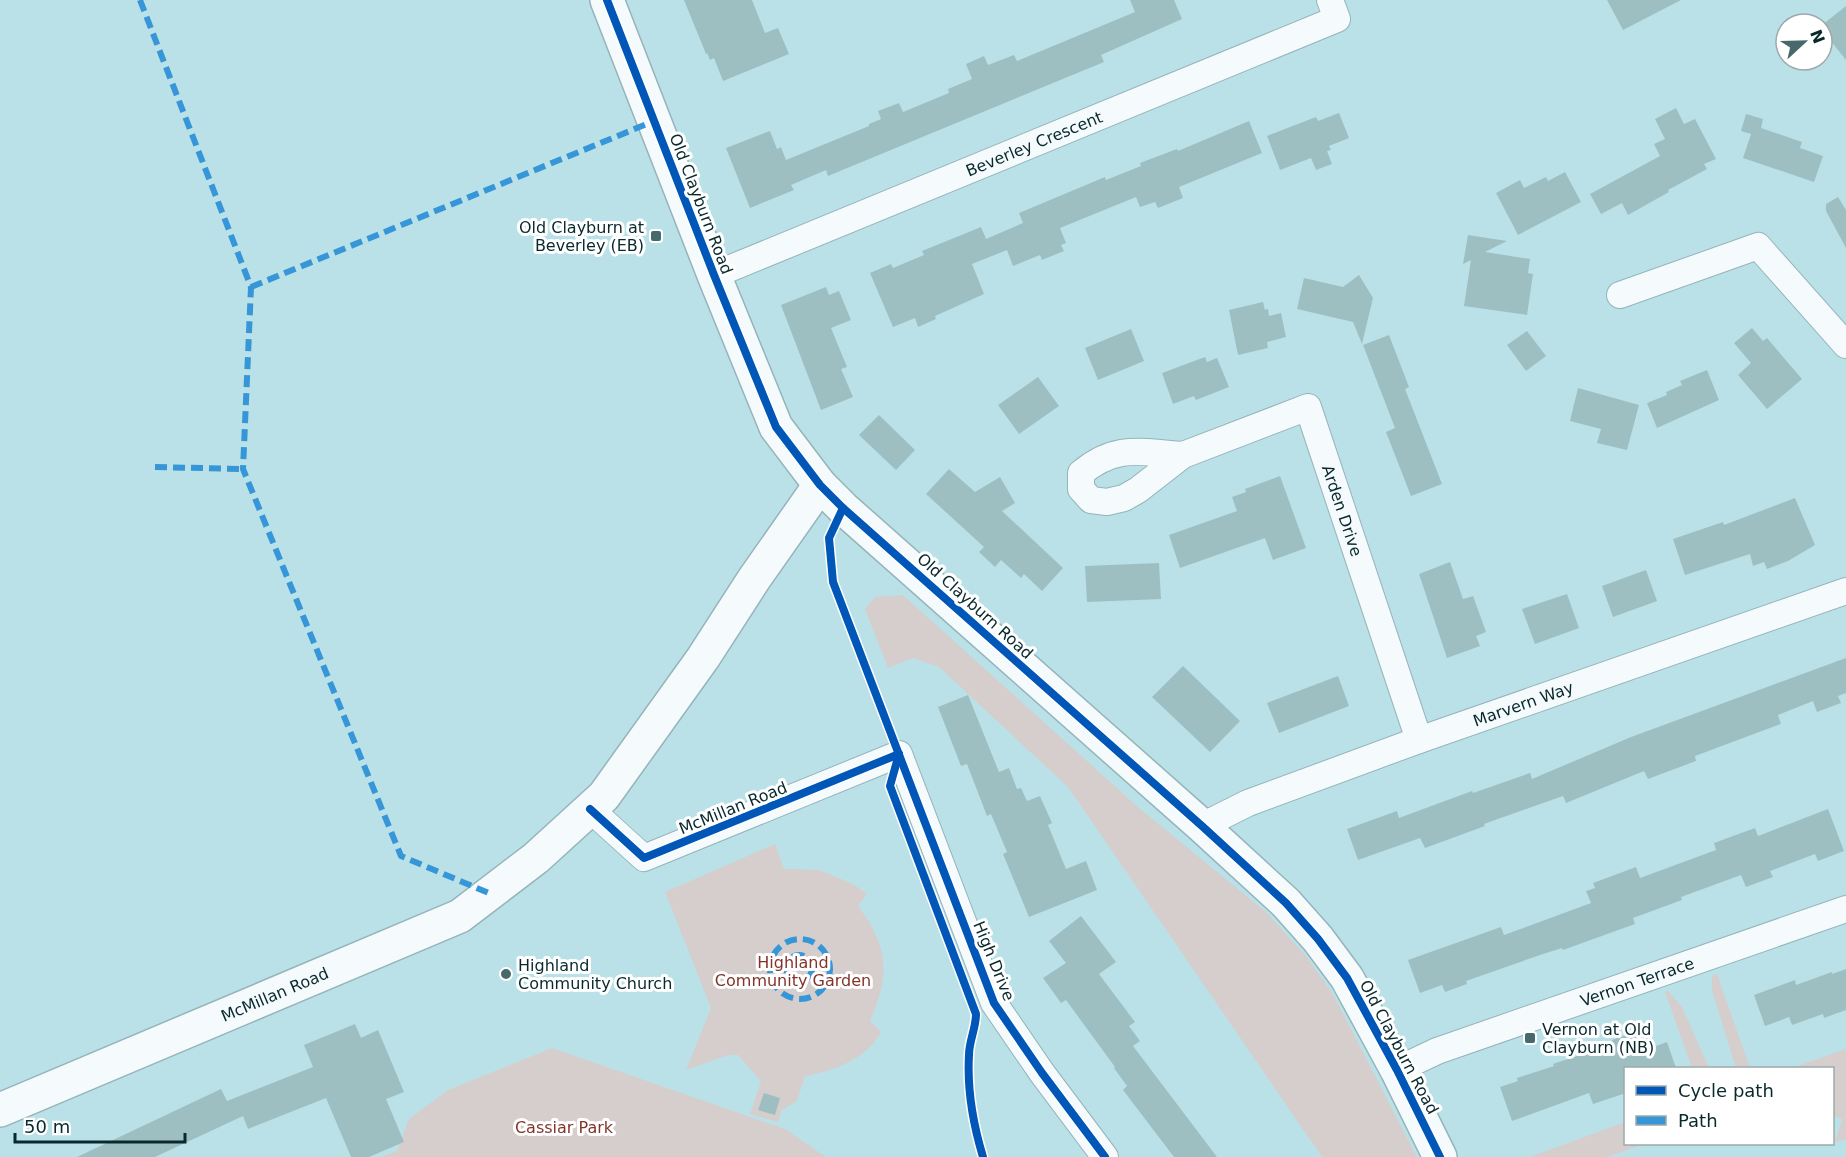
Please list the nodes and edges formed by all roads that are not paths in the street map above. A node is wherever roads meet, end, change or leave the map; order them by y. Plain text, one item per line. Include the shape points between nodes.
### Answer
1 (607, 0) edge
2 (1330, 0) edge
3 (714, 275) junction
4 (1620, 295) dead end
5 (1846, 345) edge
6 (1183, 455) dead end
7 (820, 485) junction
8 (1846, 591) edge
9 (1419, 740) junction
10 (899, 754) joint
11 (590, 809) junction
12 (1202, 826) junction
13 (1846, 909) edge
14 (1397, 1070) junction
15 (0, 1110) edge
16 (1105, 1157) edge
17 (1440, 1157) edge

1 - 3 main road, Old Clayburn Road
2 - 3 street, Beverley Crescent via 1337,19
3 - 7 main road, Old Clayburn Road via 776,427
4 - 5 street via 1758,246
6 - 9 street, Arden Drive via 1308,408
7 - 11 main road, McMillan Road via 703,658 604,796
7 - 12 main road, Old Clayburn Road
8 - 9 street, Marvern Way
9 - 12 street, Marvern Way via 1248,803
10 - 11 street, McMillan Road via 644,858
10 - 16 street, High Drive via 994,1003
11 - 15 main road, McMillan Road via 537,858 460,916
12 - 14 main road, Old Clayburn Road via 1286,903 1318,939 1347,978
13 - 14 street, Vernon Terrace via 1437,1051
14 - 17 main road, Old Clayburn Road

